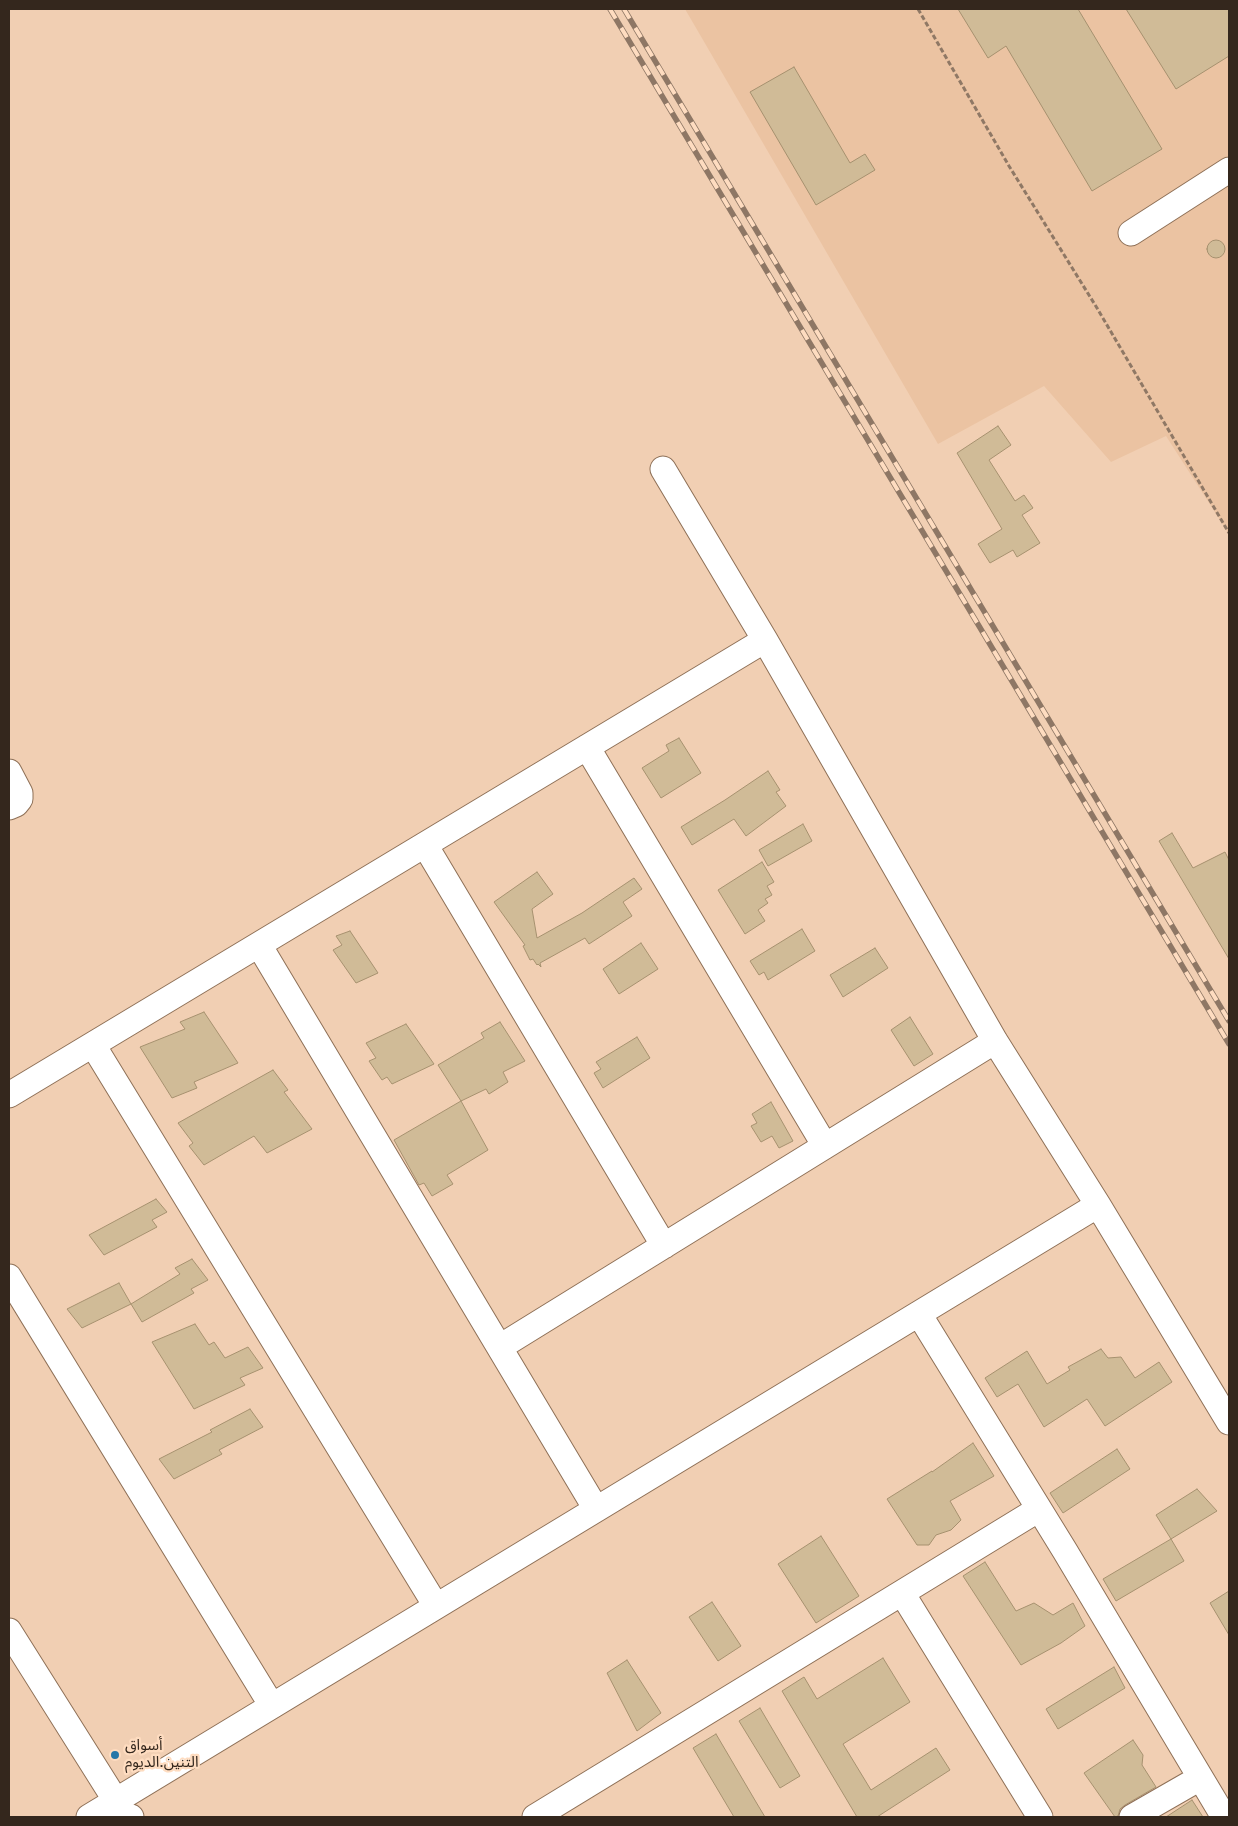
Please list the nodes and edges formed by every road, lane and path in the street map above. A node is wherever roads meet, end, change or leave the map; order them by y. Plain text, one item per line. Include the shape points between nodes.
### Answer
1 (918, 9) edge
2 (1229, 170) edge
3 (1131, 233) dead end
4 (663, 469) dead end
5 (1229, 533) edge
6 (765, 640) junction
7 (587, 747) junction
8 (9, 772) edge
9 (9, 807) edge
10 (425, 845) junction
11 (259, 945) junction
12 (995, 1041) junction
13 (93, 1045) junction
14 (9, 1095) edge
15 (825, 1146) junction
16 (1098, 1205) junction
17 (664, 1246) junction
18 (9, 1277) edge
19 (919, 1314) junction
20 (500, 1346) junction
21 (1229, 1422) edge
22 (1039, 1508) junction
23 (596, 1509) junction
24 (902, 1592) junction
25 (436, 1606) junction
26 (9, 1631) edge
27 (272, 1706) junction
28 (1200, 1778) junction
29 (110, 1811) edge
30 (535, 1817) edge
31 (1040, 1817) edge
32 (1132, 1817) edge
33 (1224, 1817) edge

1 - 5 path
2 - 3 street
4 - 6 street
6 - 7 street
6 - 12 street
7 - 10 street
7 - 15 street
8 - 9 street via 20,799
10 - 11 street
10 - 17 street
11 - 13 street
11 - 20 street
12 - 15 street
12 - 16 street
13 - 14 street
13 - 25 street
15 - 17 street
16 - 19 street
16 - 21 street
17 - 20 street
18 - 27 street
19 - 22 street
19 - 23 street
20 - 23 street
22 - 24 street
22 - 28 street
23 - 25 street
24 - 30 street
24 - 31 street
25 - 27 street
26 - 29 street
27 - 29 street
28 - 32 street
28 - 33 street

